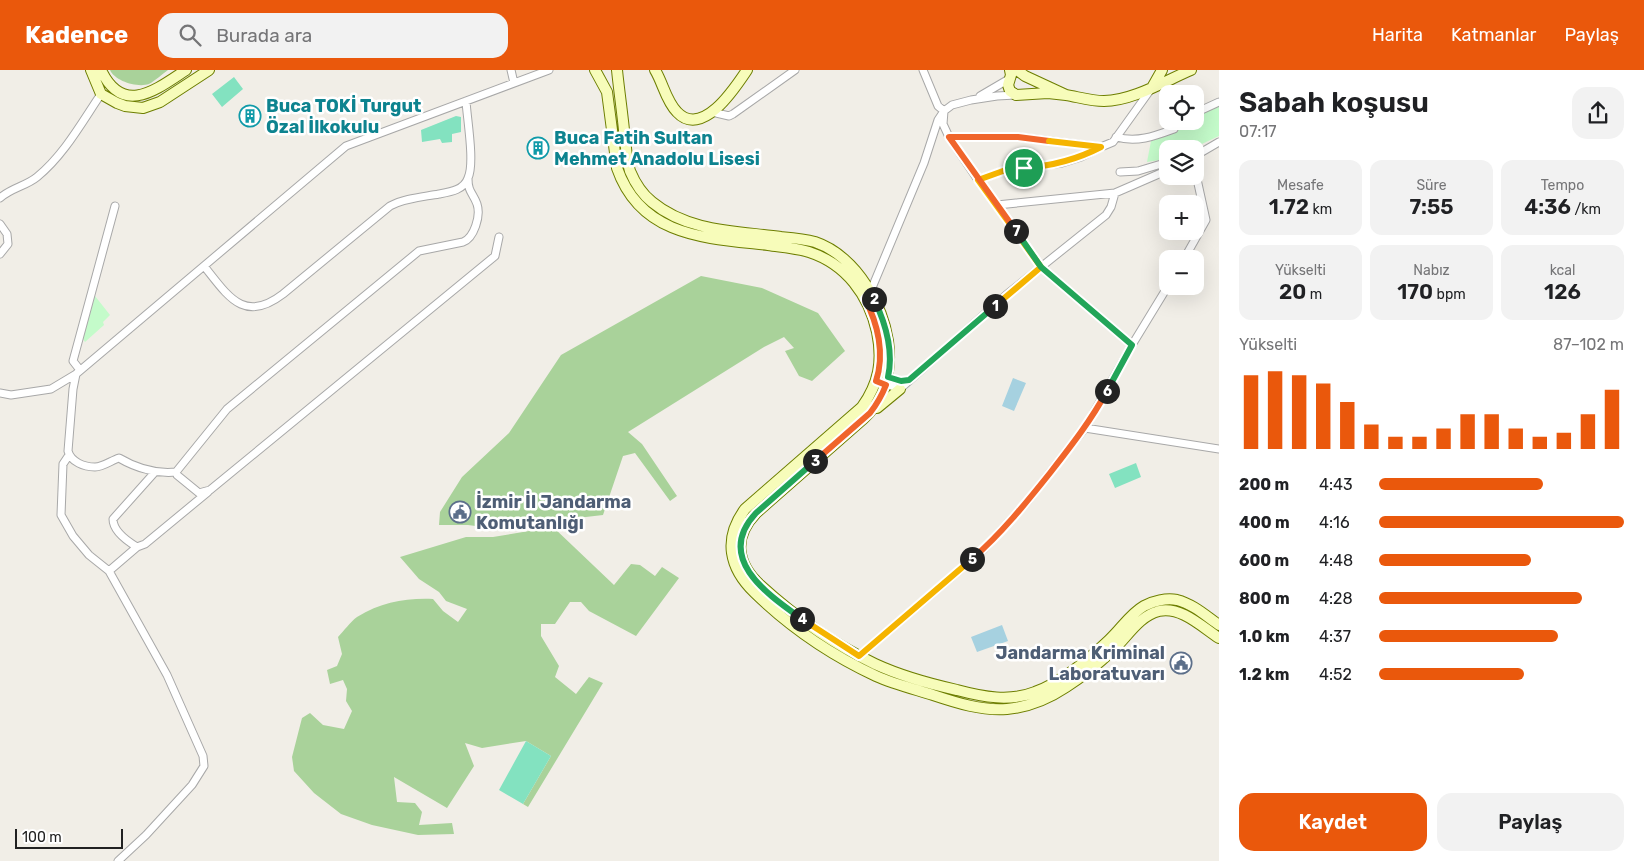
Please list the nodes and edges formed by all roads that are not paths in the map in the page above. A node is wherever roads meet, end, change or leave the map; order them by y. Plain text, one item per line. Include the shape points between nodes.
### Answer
1 (91, 70) edge
2 (101, 70) edge
3 (186, 70) edge
4 (209, 70) edge
5 (510, 70) edge
6 (549, 70) edge
7 (595, 70) edge
8 (617, 70) edge
9 (655, 70) edge
10 (747, 70) edge
11 (795, 70) edge
12 (923, 70) edge
13 (1162, 70) edge
14 (1191, 70) edge
15 (1021, 73) edge
16 (1010, 74) edge
17 (514, 83) junction
18 (1153, 86) junction
19 (1019, 95) junction
20 (1066, 95) junction
21 (106, 97) junction
22 (971, 100) junction
23 (466, 101) junction
24 (1219, 102) edge
25 (1204, 109) edge
26 (944, 111) junction
27 (712, 112) junction
28 (1171, 130) edge
29 (949, 137) junction
30 (1116, 137) junction
31 (1219, 142) edge
32 (1101, 147) junction
33 (1204, 151) edge
34 (1159, 165) edge
35 (1120, 172) dead end
36 (1159, 174) edge
37 (468, 179) junction
38 (978, 180) junction
39 (1198, 185) edge
40 (1115, 193) junction
41 (0, 198) edge
42 (997, 205) junction
43 (116, 206) dead end
44 (0, 224) edge
45 (499, 237) dead end
46 (1189, 250) edge
47 (0, 254) edge
48 (204, 266) junction
49 (1041, 267) junction
50 (1163, 295) edge
51 (868, 296) junction
52 (1132, 345) junction
53 (78, 372) junction
54 (882, 379) junction
55 (909, 380) junction
56 (900, 389) junction
57 (0, 393) edge
58 (863, 419) junction
59 (1085, 428) junction
60 (1219, 449) edge
61 (69, 455) junction
62 (155, 472) junction
63 (176, 472) junction
64 (210, 490) junction
65 (137, 547) junction
66 (109, 571) junction
67 (1219, 625) edge
68 (1219, 638) edge
69 (859, 656) junction
70 (118, 861) edge

1 - 21 main road
2 - 3 main road via 114,88 130,96 151,92
4 - 21 main road via 152,106 134,108
5 - 17 street
6 - 17 street
7 - 51 main road via 607,92 619,175 627,192 646,212 671,228 689,234 790,248 817,255 848,275
8 - 51 main road via 628,164 640,189 652,202 671,215 696,225 804,239 824,246 847,262 861,277
9 - 27 main road via 680,115 697,119
10 - 27 main road via 730,95
11 - 27 street via 733,114
12 - 26 street via 938,106
13 - 18 main road
14 - 18 main road
15 - 16 main road
15 - 19 main road via 1029,86
15 - 20 main road
16 - 19 main road via 1010,91
16 - 22 street via 990,91
17 - 23 street
18 - 20 main road via 1124,98 1105,101
18 - 30 street
19 - 20 main road
19 - 22 street
21 - 41 street via 55,161 36,178
22 - 26 street via 952,105
23 - 37 street
23 - 48 street via 346,146
24 - 25 street
26 - 29 street
26 - 51 street
28 - 30 street via 1145,139
29 - 32 street via 1018,137
29 - 38 street
30 - 32 street
31 - 33 street
32 - 38 street via 1062,163 1003,171
34 - 35 street
36 - 40 street
37 - 48 street via 455,191 399,202 386,209 284,294 264,306 246,307 233,301
37 - 63 street via 469,190 478,209 470,239 419,251 227,409
38 - 42 street
39 - 46 street via 1206,220
40 - 42 street
40 - 49 street via 1106,214
42 - 49 street
43 - 53 street via 73,361
44 - 47 street via 7,234 8,244
45 - 64 street via 495,256
48 - 53 street
49 - 52 street
49 - 55 street
50 - 52 street
51 - 54 main road via 879,342
52 - 59 street
53 - 57 street via 51,389
53 - 61 street via 72,396
54 - 55 street
54 - 56 street
54 - 58 main road via 877,404
54 - 68 main road via 862,407 745,510 737,522 731,544 736,566 743,580 775,611 815,641 875,675 984,709 1026,706 1055,694 1114,649 1146,617 1161,610 1184,614
55 - 56 street
56 - 58 main road
58 - 69 main road via 748,521 740,545 747,571 760,585 801,618
59 - 60 street
59 - 69 street via 1026,503 984,548
61 - 62 street via 81,464 96,467 119,458
61 - 66 street via 63,464 61,516 89,556
62 - 63 street
62 - 65 street via 113,519 116,530
63 - 64 street via 199,493
64 - 65 street via 145,544
65 - 66 street
66 - 70 street via 168,674 204,766 192,785
67 - 69 main road via 1178,600 1152,602 1137,611 1092,655 1055,682 1034,693 1009,698 982,696 939,686

